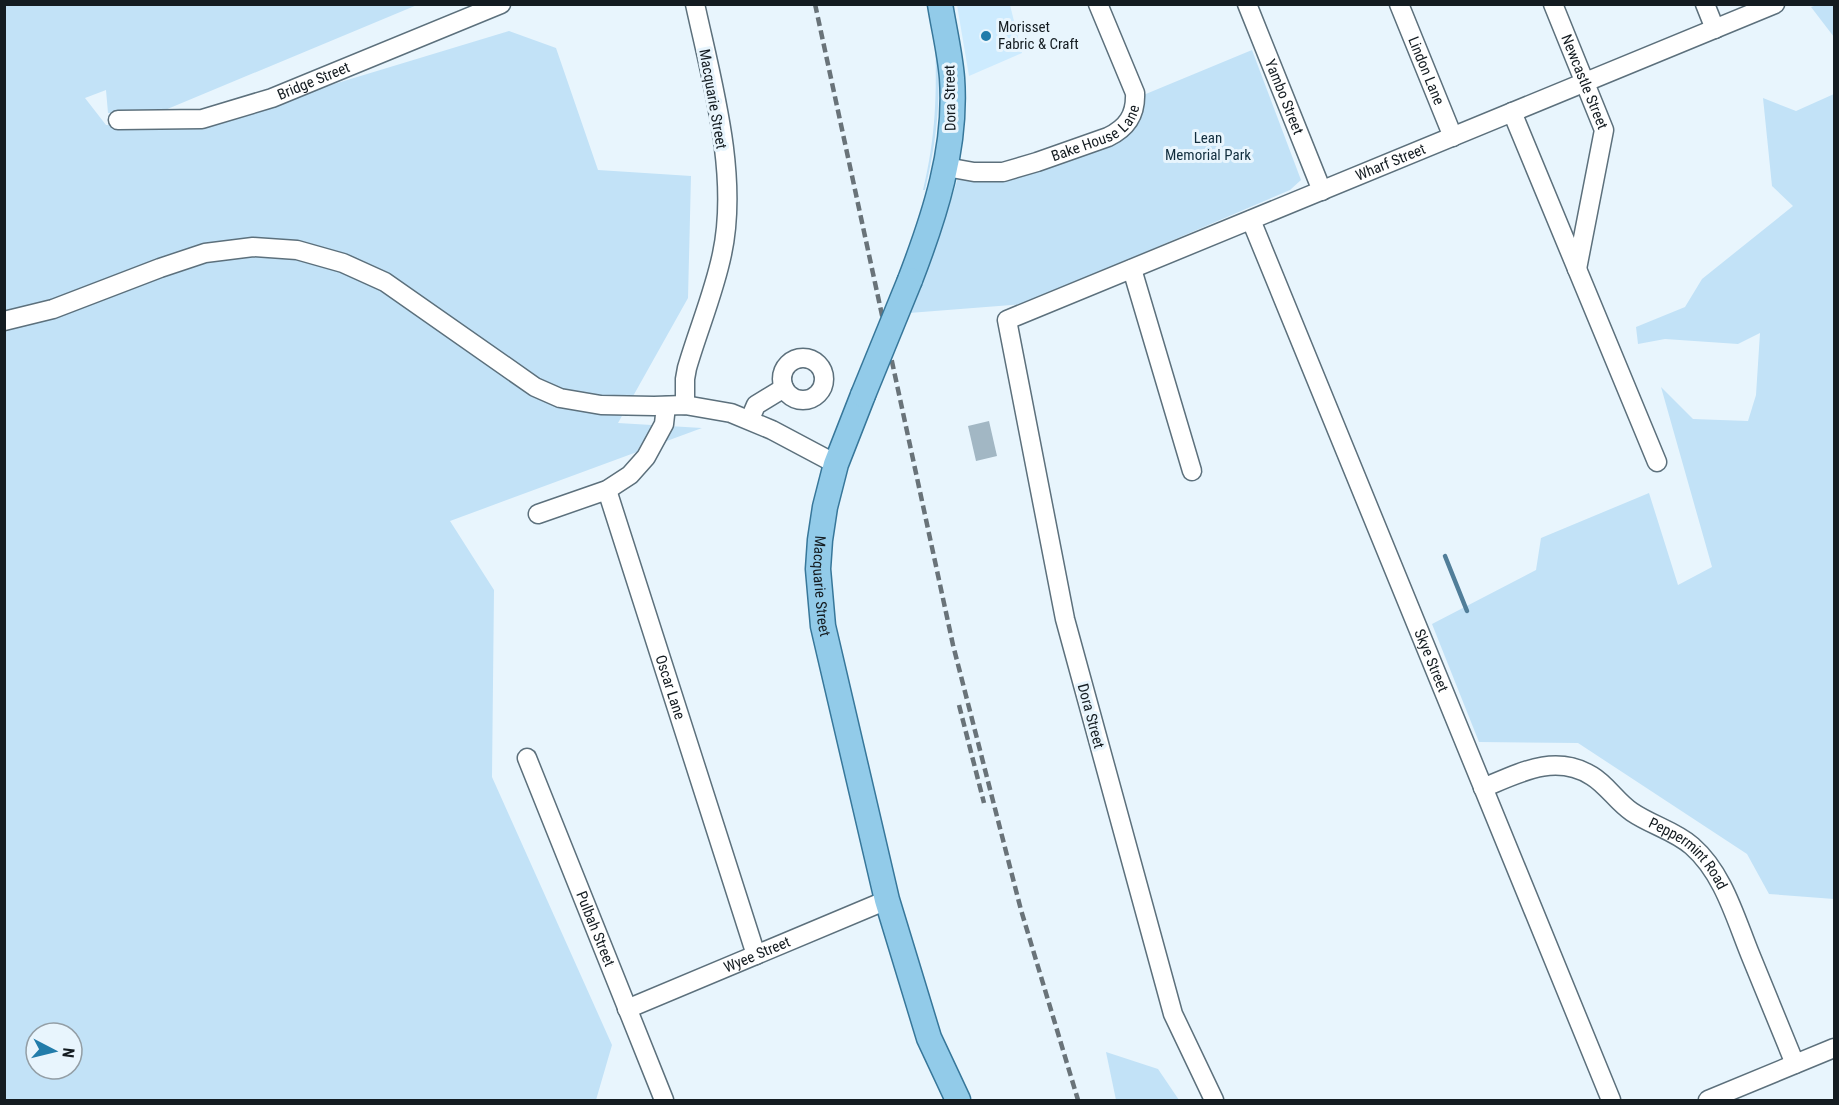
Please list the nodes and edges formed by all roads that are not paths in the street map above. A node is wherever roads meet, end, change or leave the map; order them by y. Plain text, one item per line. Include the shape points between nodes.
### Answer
1 (501, 4) edge
2 (695, 4) edge
3 (938, 4) edge
4 (1098, 4) edge
5 (1247, 4) edge
6 (1399, 4) edge
7 (1553, 4) edge
8 (1705, 4) edge
9 (1775, 4) edge
10 (1715, 29) junction
11 (1584, 83) junction
12 (1512, 112) junction
13 (118, 120) dead end
14 (1453, 137) junction
15 (946, 167) junction
16 (1322, 191) junction
17 (1251, 220) junction
18 (1577, 268) junction
19 (1132, 269) junction
20 (910, 280) joint
21 (1007, 320) joint
22 (4, 321) edge
23 (784, 388) dead end
24 (685, 405) junction
25 (666, 406) junction
26 (750, 419) junction
27 (1657, 462) dead end
28 (836, 464) junction
29 (1192, 471) dead end
30 (607, 490) junction
31 (538, 514) dead end
32 (526, 758) dead end
33 (1484, 788) junction
34 (887, 900) junction
35 (756, 955) junction
36 (627, 1009) junction
37 (1834, 1048) edge
38 (1795, 1064) junction
39 (664, 1101) edge
40 (958, 1101) edge
41 (974, 1101) edge
42 (1214, 1101) edge
43 (1611, 1101) edge
44 (1708, 1101) edge

1 - 13 street, Bridge Street via 272,98 202,119
2 - 24 street, Macquarie Street via 722,142 726,225 718,272 687,368
3 - 15 main road, Dora Street via 952,76 952,132
4 - 15 street, Bake House Lane via 1135,93 1136,104 1128,123 1108,137 1019,168 990,173
5 - 16 street, Yambo Street
6 - 14 street, Lindon Lane
7 - 11 street, Newcastle Street
8 - 10 street
9 - 10 street, Wharf Street
10 - 11 street, Wharf Street
11 - 12 street, Wharf Street
11 - 18 street, Newcastle Street via 1604,130
12 - 14 street, Wharf Street
12 - 18 street
14 - 16 street, Wharf Street
15 - 20 main road, Dora Street
16 - 17 street, Wharf Street
17 - 19 street, Wharf Street
17 - 33 street, Skye Street
18 - 27 street
19 - 21 street, Wharf Street
19 - 29 street
20 - 28 main road, Macquarie Street, bridge
21 - 42 street, Dora Street via 1068,631 1173,1014
22 - 25 street via 53,309 205,253 253,247 297,250 343,263 385,282 535,387 560,398 601,405
23 - 26 street via 756,405
24 - 25 street
24 - 26 street
25 - 30 street via 664,424 646,457 630,475
26 - 28 street
28 - 34 main road, Macquarie Street via 820,540 820,597 829,654
30 - 31 street
30 - 35 street, Oscar Lane
32 - 36 street, Pulbah Street
33 - 38 street, Peppermint Road via 1532,768 1554,764 1574,767 1592,776 1640,818 1691,845 1723,887
33 - 43 street, Skye Street
34 - 35 street, Wyee Street
34 - 40 main road, Macquarie Street via 929,1038
34 - 41 main road, Macquarie Street via 946,1048
35 - 36 street, Wyee Street
36 - 39 street, Pulbah Street
37 - 38 street
38 - 44 street

